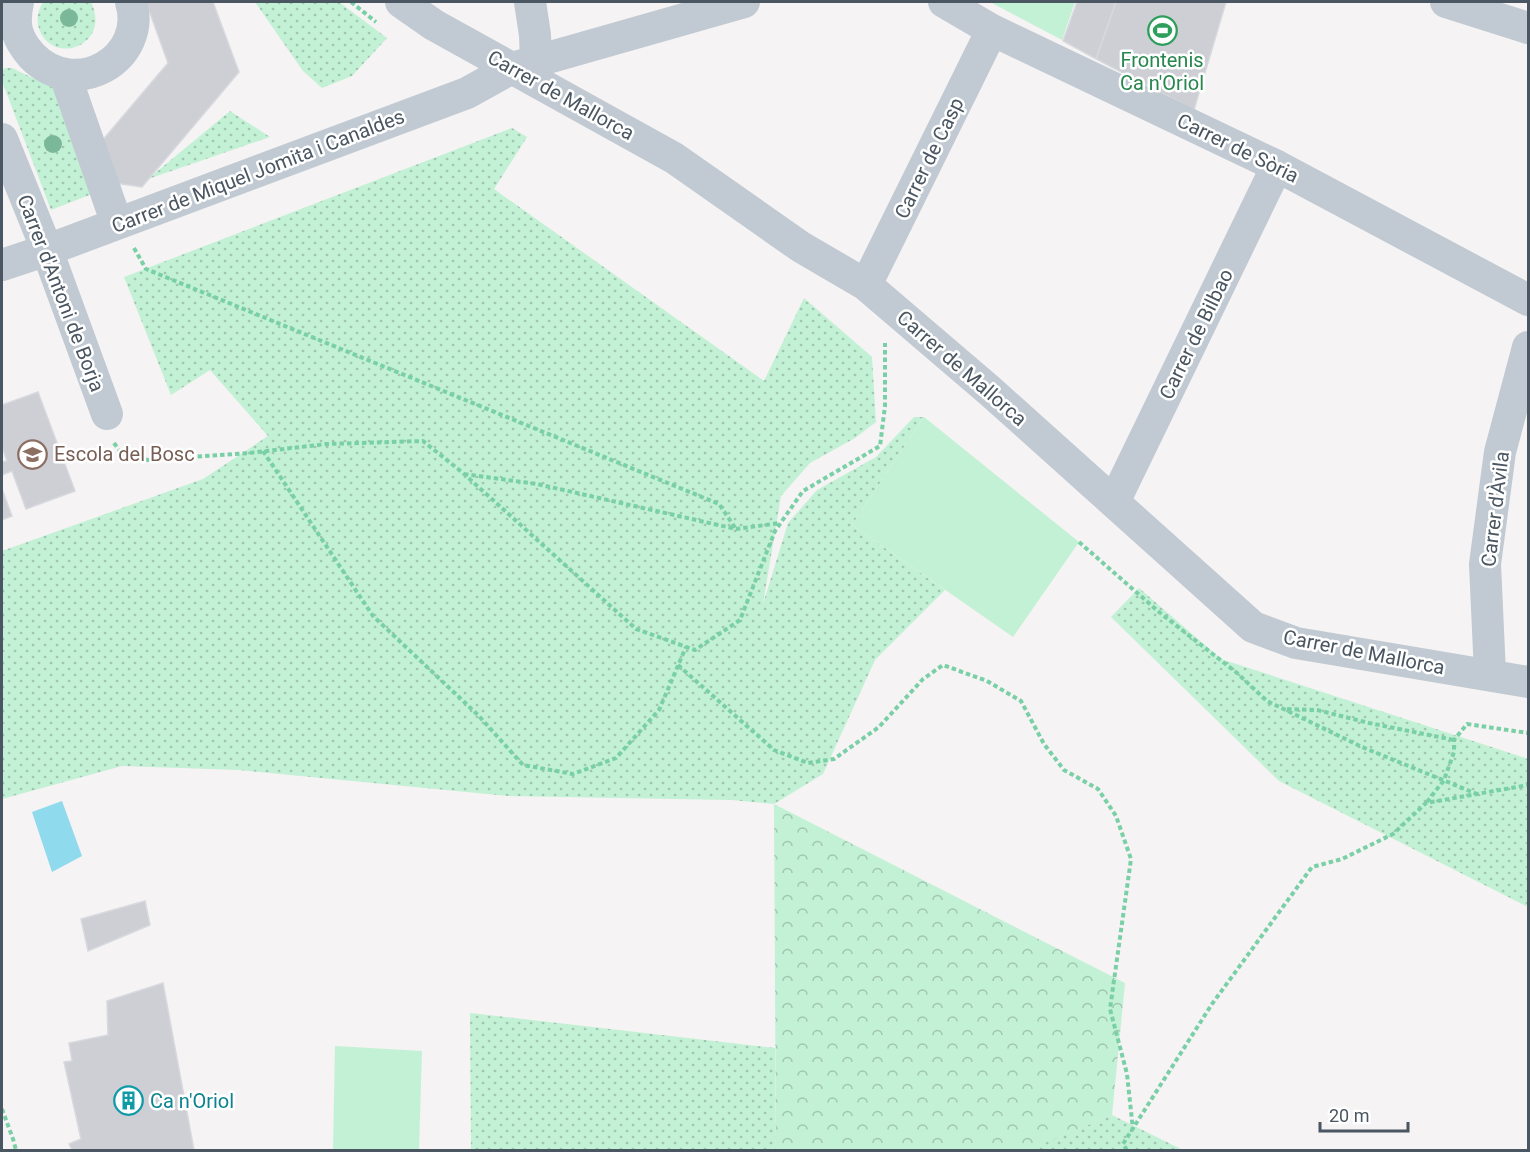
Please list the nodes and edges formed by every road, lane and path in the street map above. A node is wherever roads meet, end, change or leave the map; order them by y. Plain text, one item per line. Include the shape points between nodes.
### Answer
1 (18, 2) edge
2 (131, 2) edge
3 (401, 2) edge
4 (530, 2) edge
5 (744, 2) edge
6 (944, 2) edge
7 (1446, 2) edge
8 (1528, 28) edge
9 (992, 30) junction
10 (10, 38) edge
11 (524, 65) junction
12 (65, 75) junction
13 (2, 139) edge
14 (1277, 166) junction
15 (124, 234) junction
16 (47, 250) junction
17 (2, 265) edge
18 (866, 285) junction
19 (1528, 300) edge
20 (883, 335) dead end
21 (1528, 347) edge
22 (107, 414) joint
23 (263, 451) junction
24 (464, 473) junction
25 (1114, 502) junction
26 (781, 523) junction
27 (736, 529) junction
28 (1079, 542) dead end
29 (686, 647) junction
30 (678, 665) junction
31 (1490, 674) junction
32 (1528, 682) edge
33 (1285, 710) junction
34 (1528, 733) edge
35 (1454, 740) junction
36 (1444, 780) junction
37 (1528, 785) edge
38 (1478, 794) junction
39 (1426, 803) junction
40 (2, 1109) edge
41 (1133, 1130) junction
42 (16, 1150) edge
43 (1127, 1150) edge

1 - 10 street
2 - 12 street via 132,31 127,45 113,62 98,71
3 - 11 street, Carrer de Mallorca via 434,25
4 - 11 street via 535,34
5 - 11 street, Carrer de Miquel Jomita i Canaldes
6 - 9 street, Carrer de Sòria
7 - 8 street
9 - 14 street, Carrer de Sòria
9 - 18 street, Carrer de Casp
10 - 12 street via 42,66
11 - 15 street, Carrer de Miquel Jomita i Canaldes via 467,93
11 - 18 street, Carrer de Mallorca via 674,158 801,247
12 - 15 street
13 - 16 street, Carrer d'Antoni de Borja
14 - 19 street, Carrer de Sòria
14 - 25 street, Carrer de Bilbao
15 - 16 street, Carrer de Miquel Jomita i Canaldes
15 - 27 path via 146,269 719,504
16 - 17 street, Carrer de Miquel Jomita i Canaldes
16 - 22 street, Carrer d'Antoni de Borja
18 - 25 street, Carrer de Mallorca
20 - 26 path via 885,406 880,446 803,491
21 - 31 street, Carrer d'Àvila via 1500,452 1485,564
22 - 23 path via 110,437 122,454 148,460
23 - 24 path via 423,441
23 - 30 path via 372,616 478,715 523,765 573,774 616,758 659,710
24 - 27 path via 537,484
24 - 29 path via 636,629
25 - 31 street, Carrer de Mallorca via 1253,627 1296,643
26 - 27 path
26 - 29 path via 740,620 695,650
28 - 33 path via 1267,701
29 - 30 path
30 - 41 path via 774,750 808,763 834,759 879,727 922,679 943,665 987,681 1021,701 1044,744 1065,770 1098,789 1116,816 1131,859 1110,1009 1128,1074
31 - 32 street, Carrer de Mallorca
33 - 35 path via 1317,710
33 - 36 path
34 - 35 path via 1467,723
35 - 36 path
36 - 38 path
36 - 39 path
37 - 38 path
38 - 39 path
39 - 41 path via 1393,834 1312,867 1212,1004
40 - 42 path
41 - 43 path via 1124,1144

